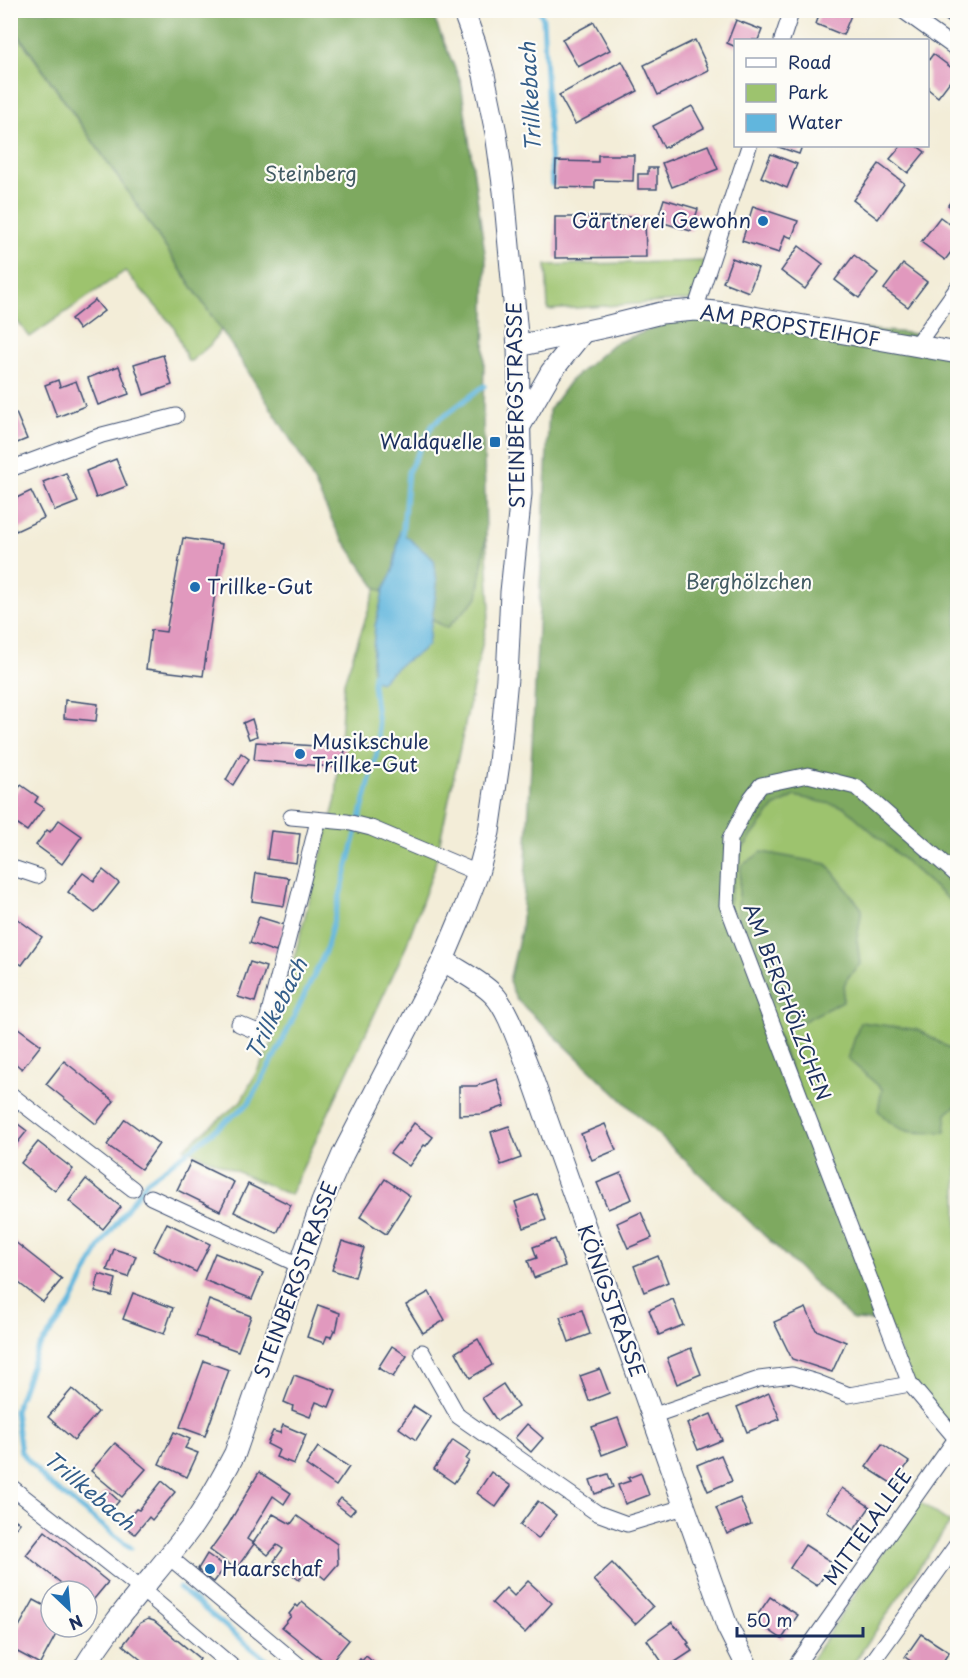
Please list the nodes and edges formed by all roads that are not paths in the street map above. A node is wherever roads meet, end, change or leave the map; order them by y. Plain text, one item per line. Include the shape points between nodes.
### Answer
1 (464, 10) edge
2 (792, 10) edge
3 (902, 10) edge
4 (782, 39) edge
5 (957, 50) edge
6 (749, 147) edge
7 (957, 287) edge
8 (695, 310) junction
9 (583, 332) junction
10 (518, 346) junction
11 (916, 346) junction
12 (957, 353) edge
13 (176, 416) dead end
14 (520, 427) junction
15 (10, 469) edge
16 (291, 818) dead end
17 (318, 821) junction
18 (10, 867) edge
19 (478, 873) junction
20 (37, 876) dead end
21 (957, 876) edge
22 (443, 960) junction
23 (239, 1024) dead end
24 (10, 1094) edge
25 (133, 1189) dead end
26 (151, 1197) dead end
27 (299, 1265) junction
28 (422, 1352) dead end
29 (910, 1384) junction
30 (652, 1416) junction
31 (956, 1441) edge
32 (10, 1486) edge
33 (684, 1507) junction
34 (957, 1543) edge
35 (168, 1556) junction
36 (141, 1589) junction
37 (84, 1668) edge
38 (234, 1668) edge
39 (302, 1668) edge
40 (748, 1668) edge
41 (794, 1668) edge
42 (868, 1668) edge

1 - 10 main road, STEINBERGSTRASSE via 496,133
2 - 4 street
3 - 5 street
6 - 8 street
7 - 11 street
8 - 9 main road, AM PROPSTEIHOF via 661,313
8 - 11 main road, AM PROPSTEIHOF
9 - 10 main road, AM PROPSTEIHOF
9 - 14 main road via 551,372
10 - 14 main road, STEINBERGSTRASSE
11 - 12 main road, AM PROPSTEIHOF
13 - 15 street via 102,435
14 - 19 main road, STEINBERGSTRASSE via 521,494 499,763 489,832
16 - 17 street
17 - 19 street via 371,828
17 - 23 street via 266,1025 258,1032
18 - 20 street
19 - 22 main road, STEINBERGSTRASSE
21 - 29 street, AM BERGHÖLZCHEN via 856,787 808,775 761,785 730,839 727,905
22 - 27 main road, STEINBERGSTRASSE via 343,1154
22 - 30 main road, KÖNIGSTRASSE via 494,994 504,1009
24 - 25 street
26 - 27 street
27 - 35 main road, STEINBERGSTRASSE via 235,1453 193,1525
28 - 33 street via 458,1416 597,1513 627,1524
29 - 30 street via 849,1395 792,1375 759,1379
29 - 31 street, AM BERGHÖLZCHEN
30 - 33 main road, KÖNIGSTRASSE
31 - 41 street, MITTELALLEE
32 - 36 street
33 - 40 main road, KÖNIGSTRASSE via 727,1626
34 - 42 street
35 - 36 main road, STEINBERGSTRASSE
35 - 39 street
36 - 37 main road, STEINBERGSTRASSE
36 - 38 street

